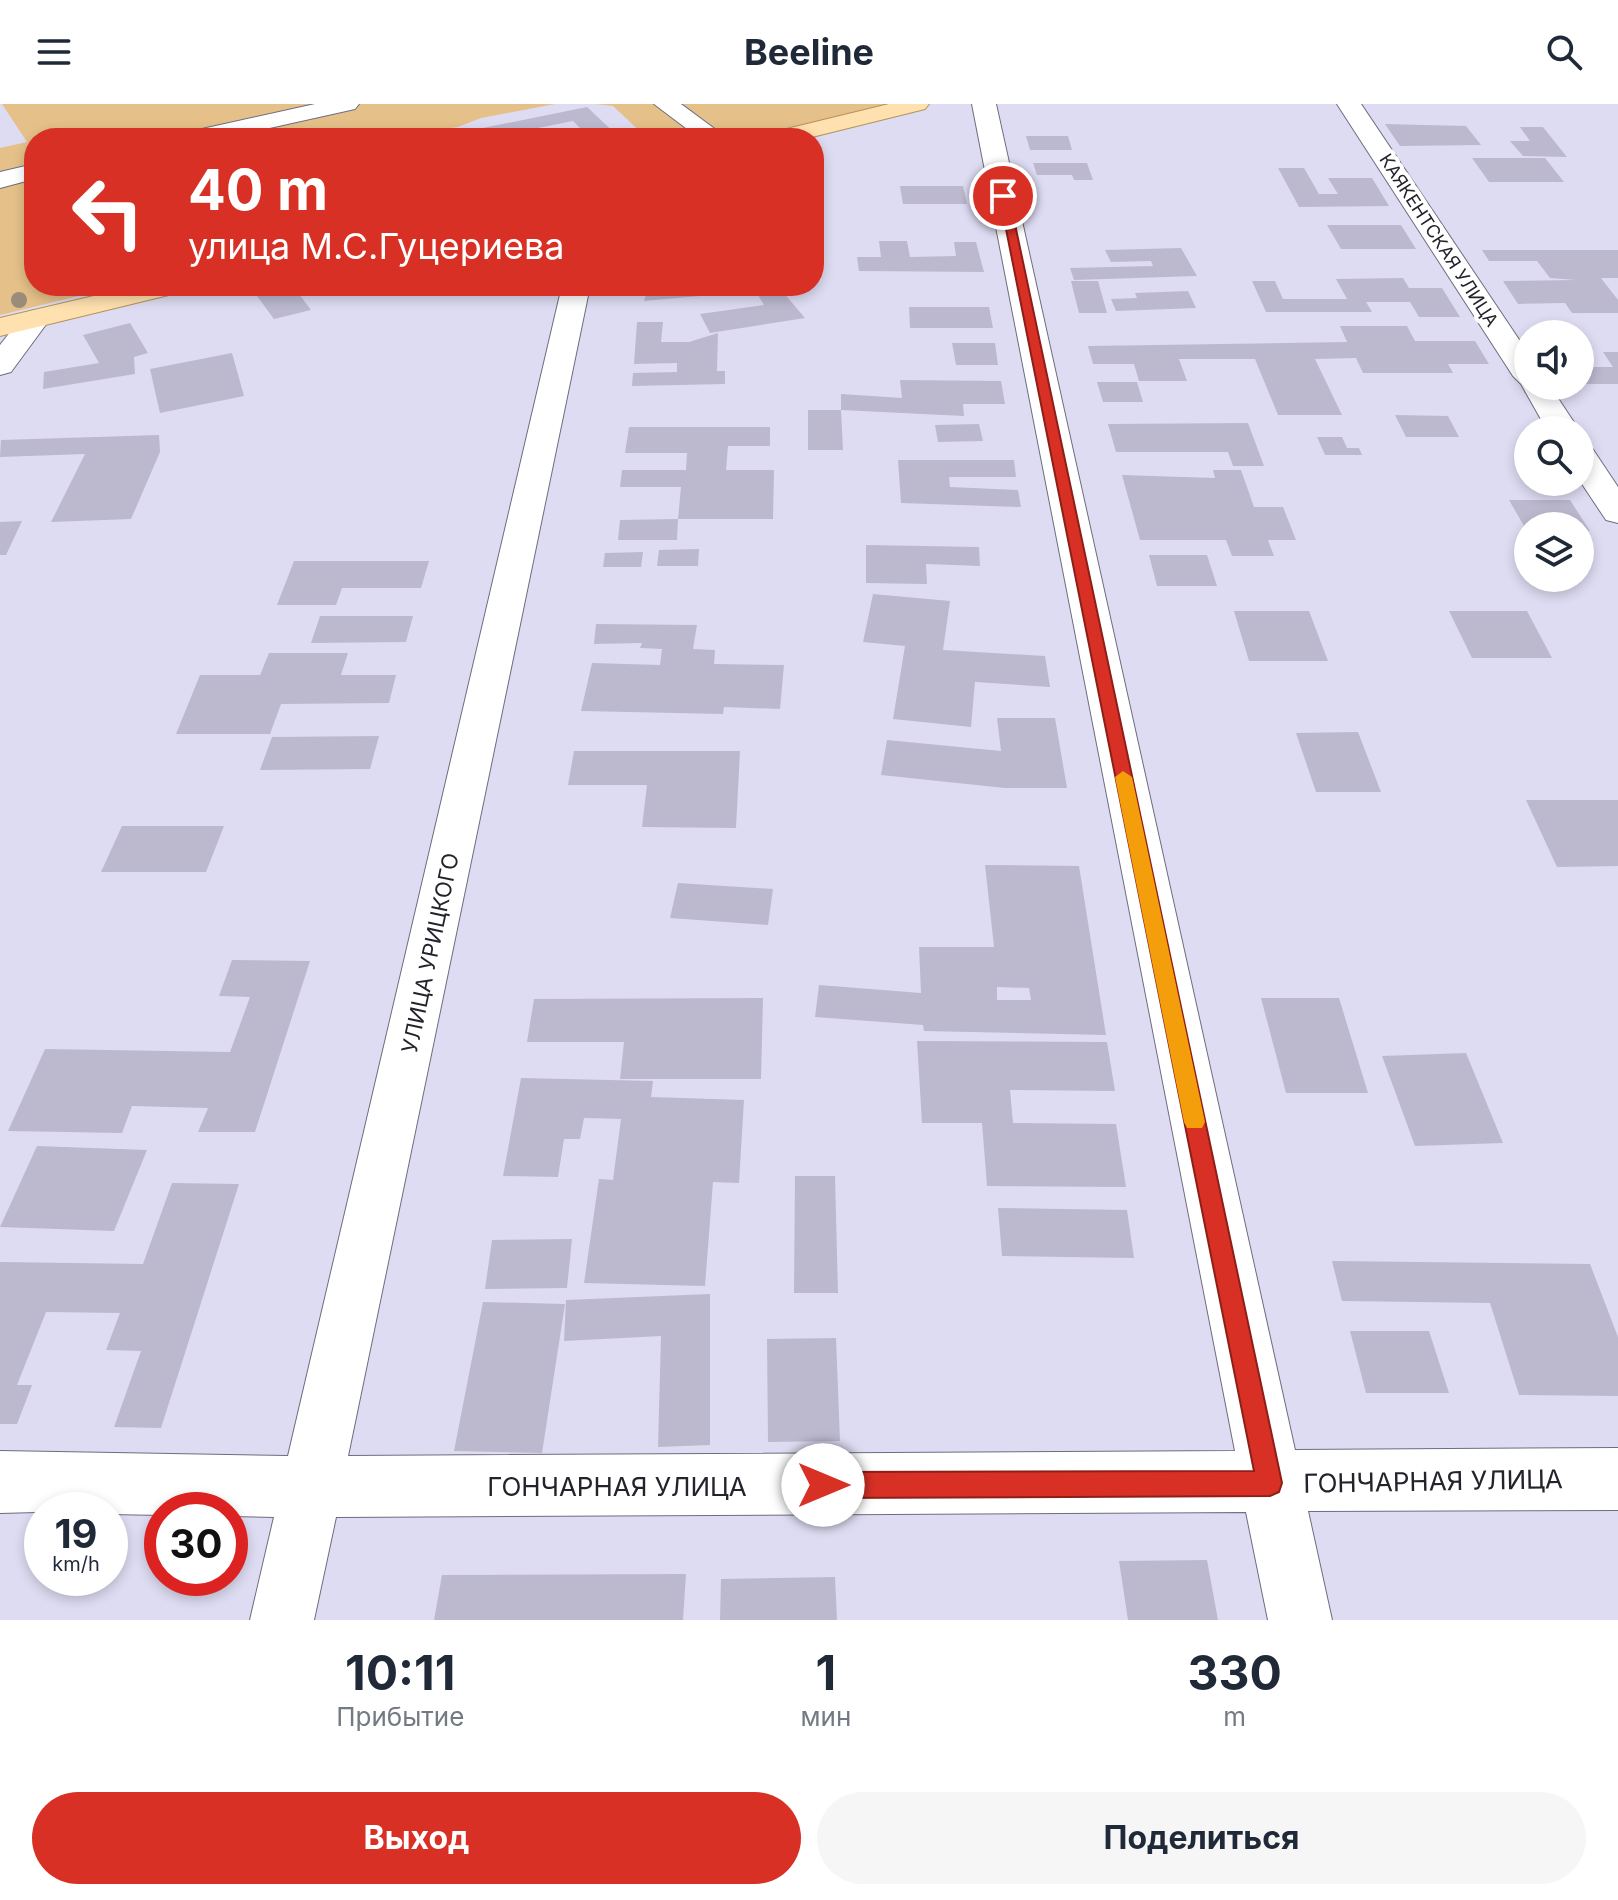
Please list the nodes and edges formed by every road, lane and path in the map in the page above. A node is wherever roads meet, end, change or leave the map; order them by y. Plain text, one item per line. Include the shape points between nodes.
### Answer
1 (347, 104) edge
2 (666, 104) edge
3 (917, 104) edge
4 (984, 104) edge
5 (1349, 104) edge
6 (238, 128) edge
7 (701, 128) edge
8 (820, 128) edge
9 (24, 174) edge
10 (0, 180) edge
11 (130, 296) edge
12 (574, 296) edge
13 (35, 319) junction
14 (0, 327) edge
15 (1514, 355) edge
16 (0, 366) edge
17 (1594, 476) edge
18 (1618, 513) edge
19 (1618, 1479) edge
20 (0, 1482) edge
21 (1270, 1483) junction
22 (314, 1487) junction
23 (282, 1620) edge
24 (1300, 1620) edge

1 - 6 street
2 - 7 street
3 - 8 main road
4 - 21 street
5 - 15 street, КАЯКЕНТСКАЯ УЛИЦА
9 - 10 street
11 - 13 main road
12 - 22 street, УЛИЦА УРИЦКОГО
13 - 14 main road
13 - 16 street
17 - 18 street
19 - 21 street, ГОНЧАРНАЯ УЛИЦА
20 - 22 street, ГОНЧАРНАЯ УЛИЦА
21 - 22 street, ГОНЧАРНАЯ УЛИЦА
21 - 24 street
22 - 23 street, УЛИЦА УРИЦКОГО

